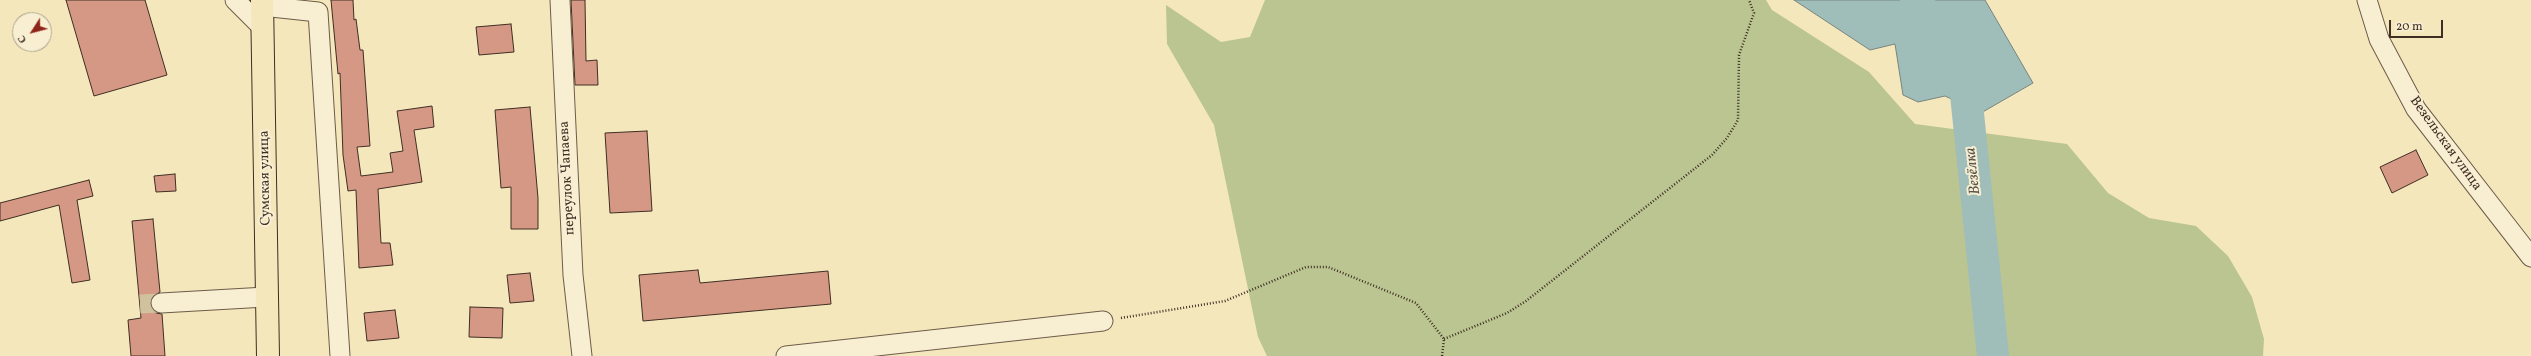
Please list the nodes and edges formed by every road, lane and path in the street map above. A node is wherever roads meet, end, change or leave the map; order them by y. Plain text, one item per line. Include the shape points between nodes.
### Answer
1 (235, 0) edge
2 (560, 0) edge
3 (1750, 0) edge
4 (2367, 0) edge
5 (262, 3) edge
6 (263, 28) junction
7 (2531, 257) edge
8 (266, 297) junction
9 (161, 303) tunnel mouth
10 (1103, 321) joint
11 (1444, 339) junction
12 (268, 356) edge
13 (340, 356) edge
14 (582, 356) edge
15 (786, 356) edge
16 (1442, 356) edge

1 - 6 street
2 - 14 street, переулок Чапаева via 573,275
3 - 11 path via 1754,13 1739,55 1738,120 1712,155 1526,301 1506,313
4 - 7 street, Везельская улица via 2379,39 2416,109
5 - 6 main road, Сумская улица
5 - 13 street via 318,12
6 - 8 main road, Сумская улица
8 - 9 street
8 - 12 main road, Сумская улица
10 - 11 path via 1225,301 1306,267 1328,267 1416,304
10 - 15 street
11 - 16 path

